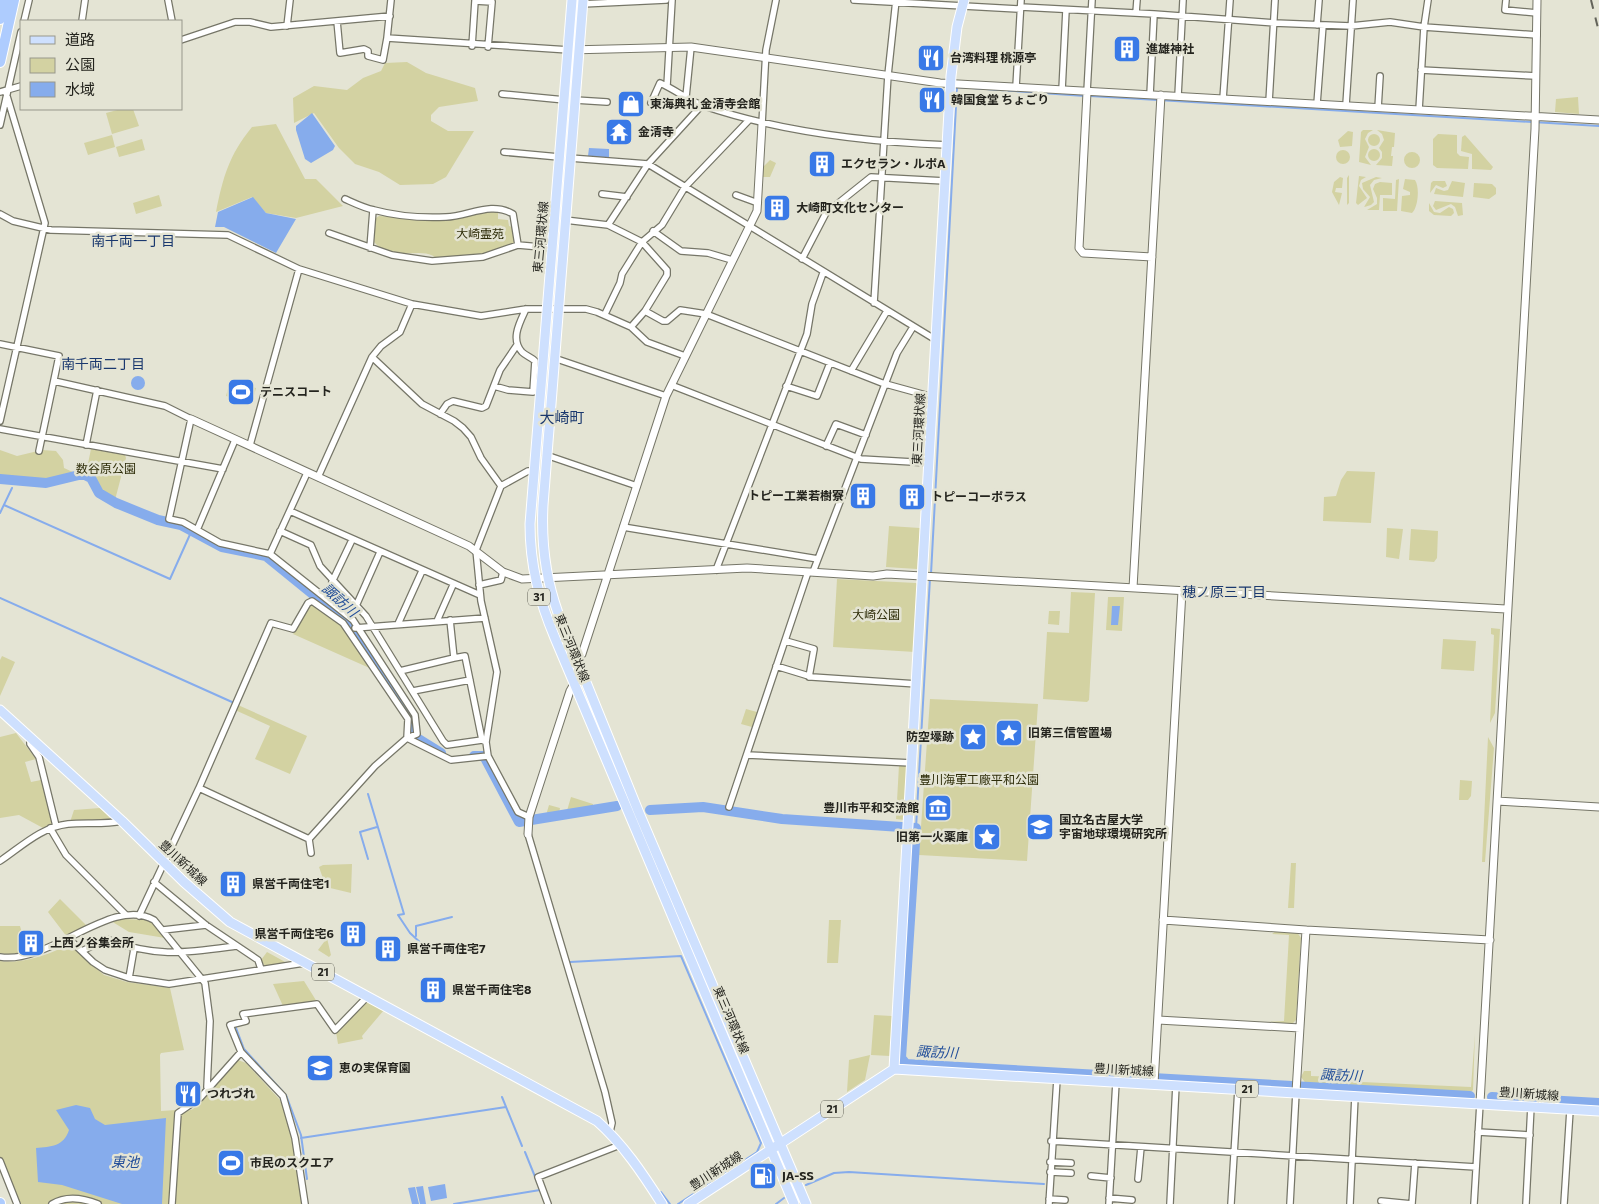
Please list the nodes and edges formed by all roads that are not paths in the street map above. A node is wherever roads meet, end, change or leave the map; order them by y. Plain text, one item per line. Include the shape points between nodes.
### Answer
1 (4, 0) edge
2 (14, 0) edge
3 (29, 0) edge
4 (85, 0) edge
5 (168, 0) edge
6 (290, 0) edge
7 (391, 0) edge
8 (572, 0) edge
9 (666, 0) edge
10 (672, 0) edge
11 (776, 0) edge
12 (854, 0) edge
13 (1021, 0) edge
14 (1092, 0) edge
15 (1137, 0) edge
16 (1183, 0) edge
17 (1230, 0) edge
18 (1275, 0) edge
19 (1319, 0) edge
20 (1353, 0) edge
21 (1428, 0) edge
22 (1506, 0) edge
23 (1537, 0) edge
24 (896, 1) edge
25 (582, 2) edge
26 (963, 4) edge
27 (1020, 8) junction
28 (1066, 10) junction
29 (1092, 11) junction
30 (1136, 13) junction
31 (1537, 13) junction
32 (1154, 14) junction
33 (390, 16) junction
34 (1182, 16) junction
35 (0, 19) edge
36 (24, 20) edge
37 (82, 20) edge
38 (172, 20) edge
39 (1228, 20) junction
40 (337, 21) junction
41 (1274, 23) junction
42 (1320, 25) junction
43 (287, 26) junction
44 (1351, 26) junction
45 (1424, 27) junction
46 (1537, 35) junction
47 (20, 36) edge
48 (387, 38) junction
49 (182, 40) edge
50 (472, 46) junction
51 (670, 46) junction
52 (488, 47) junction
53 (691, 47) junction
54 (569, 50) junction
55 (579, 50) junction
56 (766, 57) junction
57 (0, 62) edge
58 (1422, 70) junction
59 (888, 75) junction
60 (1380, 76) dead end
61 (1536, 76) junction
62 (951, 84) junction
63 (20, 86) edge
64 (667, 86) junction
65 (1016, 87) junction
66 (1062, 90) junction
67 (5, 92) edge
68 (1087, 92) junction
69 (502, 94) dead end
70 (1150, 95) junction
71 (1161, 95) junction
72 (1178, 96) junction
73 (686, 97) junction
74 (1223, 99) junction
75 (565, 100) junction
76 (575, 100) junction
77 (607, 102) dead end
78 (1269, 102) junction
79 (651, 103) dead end
80 (1317, 104) junction
81 (702, 105) junction
82 (1346, 106) junction
83 (1378, 108) junction
84 (1419, 110) junction
85 (1535, 117) junction
86 (749, 120) junction
87 (1599, 120) edge
88 (0, 124) edge
89 (762, 124) junction
90 (884, 142) junction
91 (948, 145) junction
92 (504, 152) dead end
93 (560, 157) junction
94 (570, 158) junction
95 (648, 164) junction
96 (882, 178) junction
97 (945, 181) junction
98 (685, 187) junction
99 (602, 194) dead end
100 (736, 195) dead end
101 (627, 197) junction
102 (345, 199) dead end
103 (758, 203) junction
104 (373, 210) junction
105 (0, 214) edge
106 (565, 220) junction
107 (608, 224) junction
108 (750, 226) junction
109 (44, 228) junction
110 (653, 232) junction
111 (329, 233) dead end
112 (642, 242) junction
113 (518, 245) junction
114 (370, 248) junction
115 (552, 248) junction
116 (1152, 257) junction
117 (802, 259) junction
118 (732, 260) junction
119 (299, 269) junction
120 (823, 273) junction
121 (874, 303) junction
122 (412, 304) junction
123 (526, 309) junction
124 (548, 309) junction
125 (558, 309) junction
126 (645, 311) junction
127 (888, 311) junction
128 (605, 314) junction
129 (706, 314) junction
130 (631, 327) junction
131 (913, 327) junction
132 (936, 340) junction
133 (0, 344) edge
134 (517, 345) junction
135 (15, 347) junction
136 (800, 351) junction
137 (372, 356) junction
138 (685, 356) junction
139 (554, 358) junction
140 (830, 363) junction
141 (851, 372) junction
142 (54, 381) junction
143 (886, 384) junction
144 (671, 385) junction
145 (494, 386) junction
146 (786, 386) junction
147 (97, 390) junction
148 (666, 396) junction
149 (933, 397) junction
150 (440, 414) junction
151 (192, 419) junction
152 (0, 421) edge
153 (771, 424) junction
154 (0, 429) edge
155 (866, 435) junction
156 (42, 436) junction
157 (235, 440) junction
158 (86, 445) junction
159 (250, 445) junction
160 (826, 446) junction
161 (39, 451) dead end
162 (546, 455) junction
163 (857, 458) junction
164 (181, 462) junction
165 (930, 463) junction
166 (224, 469) junction
167 (534, 471) junction
168 (308, 473) junction
169 (318, 477) junction
170 (501, 486) junction
171 (637, 486) junction
172 (290, 511) junction
173 (623, 527) junction
174 (198, 530) junction
175 (280, 531) junction
176 (352, 540) junction
177 (724, 544) junction
178 (476, 550) junction
179 (380, 552) junction
180 (270, 554) junction
181 (818, 559) junction
182 (716, 570) junction
183 (422, 571) junction
184 (503, 572) junction
185 (810, 572) junction
186 (607, 576) junction
187 (923, 576) junction
188 (535, 579) junction
189 (547, 579) junction
190 (332, 582) junction
191 (453, 584) junction
192 (479, 585) junction
193 (1133, 588) junction
194 (1182, 591) junction
195 (480, 595) junction
196 (356, 606) junction
197 (1506, 609) junction
198 (485, 618) junction
199 (450, 620) junction
200 (437, 621) junction
201 (398, 624) junction
202 (372, 626) junction
203 (357, 628) junction
204 (348, 629) junction
205 (786, 640) junction
206 (454, 658) junction
207 (576, 659) junction
208 (776, 666) junction
209 (400, 671) junction
210 (809, 677) junction
211 (470, 680) junction
212 (574, 684) junction
213 (917, 684) junction
214 (413, 691) junction
215 (0, 710) edge
216 (30, 738) junction
217 (407, 738) junction
218 (484, 741) junction
219 (747, 755) junction
220 (488, 756) junction
221 (912, 764) junction
222 (199, 788) junction
223 (1496, 801) junction
224 (1599, 807) edge
225 (729, 808) dead end
226 (528, 817) junction
227 (122, 822) junction
228 (53, 827) junction
229 (528, 834) joint
230 (310, 839) junction
231 (311, 853) dead end
232 (0, 861) edge
233 (164, 863) junction
234 (154, 882) junction
235 (126, 916) junction
236 (139, 916) junction
237 (1163, 920) junction
238 (206, 925) junction
239 (163, 930) junction
240 (1306, 930) junction
241 (69, 939) junction
242 (1490, 940) junction
243 (236, 946) junction
244 (134, 950) junction
245 (82, 952) junction
246 (180, 952) junction
247 (0, 957) edge
248 (306, 962) junction
249 (261, 969) junction
250 (129, 978) junction
251 (202, 978) junction
252 (367, 997) junction
253 (1158, 1020) junction
254 (1300, 1028) junction
255 (241, 1052) junction
256 (894, 1069) junction
257 (1057, 1079) junction
258 (1154, 1080) junction
259 (1116, 1082) junction
260 (1176, 1085) junction
261 (207, 1087) junction
262 (1296, 1087) junction
263 (1238, 1089) junction
264 (1355, 1096) junction
265 (1480, 1103) junction
266 (1532, 1106) junction
267 (1570, 1110) junction
268 (1599, 1110) edge
269 (610, 1132) junction
270 (1478, 1132) junction
271 (1530, 1135) junction
272 (1052, 1141) junction
273 (781, 1144) junction
274 (620, 1145) junction
275 (1112, 1145) junction
276 (1141, 1147) junction
277 (1174, 1148) junction
278 (772, 1150) junction
279 (1234, 1153) junction
280 (1292, 1156) junction
281 (1353, 1160) junction
282 (0, 1162) edge
283 (1050, 1162) junction
284 (1071, 1163) dead end
285 (1415, 1163) junction
286 (1476, 1166) junction
287 (1050, 1172) junction
288 (1071, 1173) dead end
289 (1091, 1176) dead end
290 (1110, 1178) junction
291 (1138, 1179) dead end
292 (1065, 1200) dead end
293 (1132, 1200) dead end
294 (1109, 1201) edge
295 (1049, 1202) edge
296 (1381, 1202) dead end
297 (17, 1204) edge
298 (52, 1204) edge
299 (98, 1204) edge
300 (172, 1204) edge
301 (305, 1204) edge
302 (548, 1204) edge
303 (662, 1204) edge
304 (688, 1204) edge
305 (794, 1204) edge
306 (806, 1204) edge
307 (1170, 1204) edge
308 (1231, 1204) edge
309 (1290, 1204) edge
310 (1350, 1204) edge
311 (1412, 1204) edge
312 (1474, 1204) edge
313 (1526, 1204) edge
314 (1564, 1204) edge

1 - 35 highway
2 - 57 highway
3 - 36 street
4 - 37 street
5 - 38 street
6 - 43 street
7 - 33 street
8 - 54 main road, 東三河環状線 / 31
9 - 25 street
10 - 51 street
11 - 56 street
12 - 24 street
13 - 27 street
14 - 29 street
15 - 30 street
16 - 34 street
17 - 39 street
18 - 41 street
19 - 42 street
20 - 44 street
21 - 45 street
22 - 31 street via 1505,10
23 - 31 street
24 - 26 street
24 - 59 street
25 - 55 main road, 東三河環状線 / 31
26 - 27 street
26 - 62 main road, 東三河環状線
27 - 28 street
27 - 65 street
28 - 29 street
28 - 66 street
29 - 30 street
29 - 68 street
30 - 32 street
31 - 46 street
32 - 34 street
32 - 70 street
33 - 40 street
33 - 48 street
34 - 39 street
34 - 72 street
39 - 41 street
39 - 74 street
40 - 43 street
40 - 48 street via 340,52 364,49 368,56 383,60
41 - 42 street
41 - 78 street
42 - 44 street
42 - 80 street
43 - 49 street via 235,22
44 - 45 street via 1390,22
44 - 82 street
45 - 46 street
45 - 58 street
46 - 61 street
47 - 67 street
48 - 50 street
50 - 52 street
50 - 52 street via 475,1 492,2
51 - 53 street
51 - 55 street
51 - 64 street
52 - 54 street
53 - 56 street
53 - 73 street
54 - 55 street
54 - 75 main road, 東三河環状線 / 31
55 - 76 main road, 東三河環状線 / 31
56 - 59 street
56 - 89 street
58 - 61 street
58 - 84 street
59 - 62 street
59 - 90 street
60 - 83 street
61 - 85 street
62 - 65 street
62 - 91 main road, 東三河環状線
63 - 67 street
64 - 73 street
64 - 79 street via 660,83
65 - 66 street
66 - 68 street
67 - 88 street
67 - 109 street
68 - 70 street
68 - 116 street via 1079,248 1083,253
69 - 75 street
70 - 71 street
71 - 72 street
71 - 116 street
72 - 74 street
73 - 81 street
74 - 78 street
75 - 93 main road, 東三河環状線 / 31
76 - 77 street
76 - 94 main road, 東三河環状線 / 31
78 - 80 street
80 - 82 street
81 - 86 street
81 - 95 street
82 - 83 street
83 - 84 street
84 - 85 street
85 - 87 street
85 - 197 street
86 - 89 street
86 - 98 street
89 - 90 street
89 - 103 street
90 - 91 street
90 - 96 street
91 - 97 main road, 東三河環状線
92 - 93 street
93 - 115 main road, 東三河環状線 / 31
94 - 95 street
94 - 106 main road, 東三河環状線 / 31
95 - 98 street
95 - 101 street
96 - 97 street
96 - 117 street via 871,177 826,213
96 - 121 street
97 - 132 main road, 東三河環状線
98 - 108 street
98 - 110 street via 662,225
99 - 101 street
100 - 103 street
101 - 107 street
102 - 104 street
103 - 108 street
104 - 113 street via 448,217 495,208 513,214
104 - 114 street
105 - 109 street via 13,221
106 - 107 street
106 - 125 main road, 東三河環状線 / 31
107 - 112 street
108 - 117 street
108 - 118 street
109 - 119 street via 228,235
109 - 135 street
110 - 112 street
110 - 118 street via 682,251
111 - 114 street
112 - 126 street via 667,270
112 - 128 street via 622,274
113 - 114 street via 483,257 432,261
113 - 115 street
115 - 124 main road, 東三河環状線 / 31
116 - 193 street
117 - 120 street
118 - 129 street
119 - 122 street
119 - 159 street
120 - 121 street
120 - 136 street
121 - 127 street
122 - 123 street via 480,316
122 - 137 street via 400,332
123 - 124 street
123 - 134 street via 518,328
124 - 125 street
124 - 167 main road, 東三河環状線 / 31
125 - 128 street via 586,309
125 - 139 main road, 東三河環状線 / 31
126 - 129 street via 667,321 680,310
126 - 130 street
127 - 131 street
127 - 141 street
128 - 130 street
129 - 136 street
129 - 138 street
130 - 138 street via 647,342
131 - 132 street
131 - 143 street via 897,353
132 - 149 main road, 東三河環状線
133 - 135 street
134 - 145 street via 500,370
134 - 145 street via 535,361 532,392
135 - 142 street via 59,356
135 - 152 street
136 - 140 street
136 - 146 street
137 - 150 street via 422,404
137 - 169 street
138 - 144 street
139 - 148 street
139 - 162 main road, 東三河環状線 / 31
140 - 141 street
140 - 146 street via 817,396
141 - 143 street
142 - 147 street
142 - 156 street
143 - 149 street
143 - 155 street
144 - 148 street
144 - 153 street
145 - 150 street via 486,406 482,408 453,401
146 - 153 street
147 - 151 street via 165,406
147 - 158 street
148 - 171 street
149 - 165 main road, 東三河環状線
150 - 170 street via 454,421 471,437
151 - 157 street
151 - 164 street
153 - 160 street
153 - 177 street
154 - 156 street
155 - 160 street via 836,424
155 - 163 street
156 - 158 street
156 - 161 street
157 - 159 street
157 - 166 street
158 - 164 street
159 - 168 street
160 - 163 street
162 - 171 street
162 - 189 main road, 東三河環状線 / 31 via 542,522
163 - 165 street
163 - 181 street
164 - 166 street
164 - 174 street via 169,519
165 - 187 main road, 東三河環状線
166 - 174 street
167 - 170 street
167 - 188 main road, 東三河環状線 / 31 via 530,543
168 - 169 street
168 - 172 street
169 - 178 street
170 - 178 street
171 - 173 street
172 - 175 street
172 - 176 street
173 - 177 street
173 - 186 street
174 - 180 street via 220,543
175 - 180 street
175 - 190 street via 311,545 317,562
176 - 179 street
176 - 190 street
177 - 181 street
177 - 182 street
178 - 184 street
178 - 192 street
179 - 183 street
179 - 196 street
180 - 203 street via 353,620
181 - 185 street
182 - 185 street via 747,568
182 - 186 street
183 - 191 street
183 - 201 street
184 - 188 street via 514,578
184 - 192 street via 501,580
185 - 187 street
185 - 205 street
186 - 189 street
186 - 207 street via 582,654
187 - 193 street
187 - 213 main road, 東三河環状線
188 - 189 street
188 - 212 main road, 東三河環状線 / 31 via 545,614
189 - 207 main road, 東三河環状線 / 31
190 - 196 street
191 - 195 street
191 - 200 street
192 - 195 street
193 - 194 street
194 - 197 street
194 - 237 street
195 - 198 street
196 - 202 street
197 - 223 street
198 - 199 street
198 - 218 street via 497,681
199 - 200 street
199 - 206 street
200 - 201 street
201 - 202 street
202 - 203 street
202 - 209 street
203 - 204 street
203 - 217 street via 415,715 417,734
204 - 217 street via 407,716
204 - 222 street via 312,601 293,629 271,623
205 - 208 street
205 - 210 street via 814,649
206 - 209 street
206 - 211 street via 465,656
207 - 273 main road, 東三河環状線 / 31
208 - 210 street
208 - 219 street
209 - 214 street
210 - 213 street
211 - 214 street
211 - 218 street
212 - 226 street
212 - 278 main road, 東三河環状線 / 31
213 - 221 main road, 東三河環状線
214 - 218 street via 447,745
215 - 216 main road, 豊川新城線 / 21
216 - 227 main road, 豊川新城線 / 21
216 - 228 street via 39,758
217 - 220 street via 451,760
217 - 230 street via 375,766
218 - 220 street
219 - 221 street
219 - 225 street
220 - 226 street via 518,812
221 - 256 main road, 東三河環状線
222 - 230 street
222 - 233 street
223 - 224 street
223 - 242 street
226 - 229 street
227 - 228 street
227 - 233 main road, 豊川新城線 / 21
228 - 232 street
228 - 235 street via 66,855
229 - 269 street via 605,1092 612,1123
230 - 231 street
233 - 234 street
233 - 248 main road, 豊川新城線 / 21 via 230,922
234 - 236 street
234 - 238 street
235 - 236 street
235 - 241 street via 107,919
236 - 239 street via 149,917
237 - 240 street
237 - 253 street
238 - 239 street
238 - 243 street
239 - 246 street
240 - 242 street
240 - 254 street
241 - 245 street
241 - 247 street via 49,949
242 - 265 street
243 - 246 street
243 - 249 street via 258,960
244 - 245 street via 106,939
244 - 246 street via 165,954
244 - 250 street
245 - 250 street via 105,970
246 - 251 street
248 - 249 street
248 - 252 main road, 豊川新城線 / 21
249 - 251 street
250 - 251 street via 169,984
251 - 261 street via 210,1021
252 - 255 street via 335,1030 318,1004 243,1014 246,1022 230,1025
252 - 269 main road, 豊川新城線 / 21 via 571,1105
253 - 254 street
253 - 258 street
254 - 262 street
255 - 261 street
255 - 301 street via 283,1096 295,1138
256 - 257 main road, 豊川新城線 / 21
256 - 273 main road, 豊川新城線 / 21
257 - 259 main road, 豊川新城線 / 21
257 - 272 street
258 - 259 main road, 豊川新城線 / 21
258 - 260 main road, 豊川新城線 / 21
259 - 275 street
260 - 263 main road, 豊川新城線 / 21
260 - 277 street
261 - 300 street via 200,1098 178,1114
262 - 263 main road, 豊川新城線 / 21
262 - 264 main road, 豊川新城線 / 21
262 - 280 street
263 - 279 street
264 - 265 main road, 豊川新城線 / 21
264 - 281 street
265 - 266 main road, 豊川新城線 / 21
265 - 270 street
266 - 267 main road, 豊川新城線 / 21
266 - 271 street
267 - 268 main road, 豊川新城線 / 21
267 - 314 street
269 - 274 main road, 豊川新城線 / 21
270 - 271 street
270 - 286 street
271 - 313 street
272 - 275 street
272 - 283 street
273 - 278 main road, 豊川新城線 / 21
273 - 306 main road, 東三河環状線 / 31
274 - 302 street via 538,1177
274 - 303 main road, 豊川新城線 / 21
275 - 276 street
275 - 290 street
276 - 277 street
276 - 291 street
277 - 279 street
277 - 307 street
278 - 304 main road, 豊川新城線 / 21
278 - 305 main road, 東三河環状線 / 31
279 - 280 street
279 - 308 street
280 - 281 street
280 - 309 street
281 - 285 street
281 - 310 street
282 - 297 street
283 - 284 street
283 - 287 street
285 - 286 street
285 - 311 street
286 - 312 street
287 - 288 street
287 - 295 street
289 - 290 street
290 - 294 street
292 - 295 street
293 - 294 street
296 - 311 street
298 - 299 street via 71,1198

